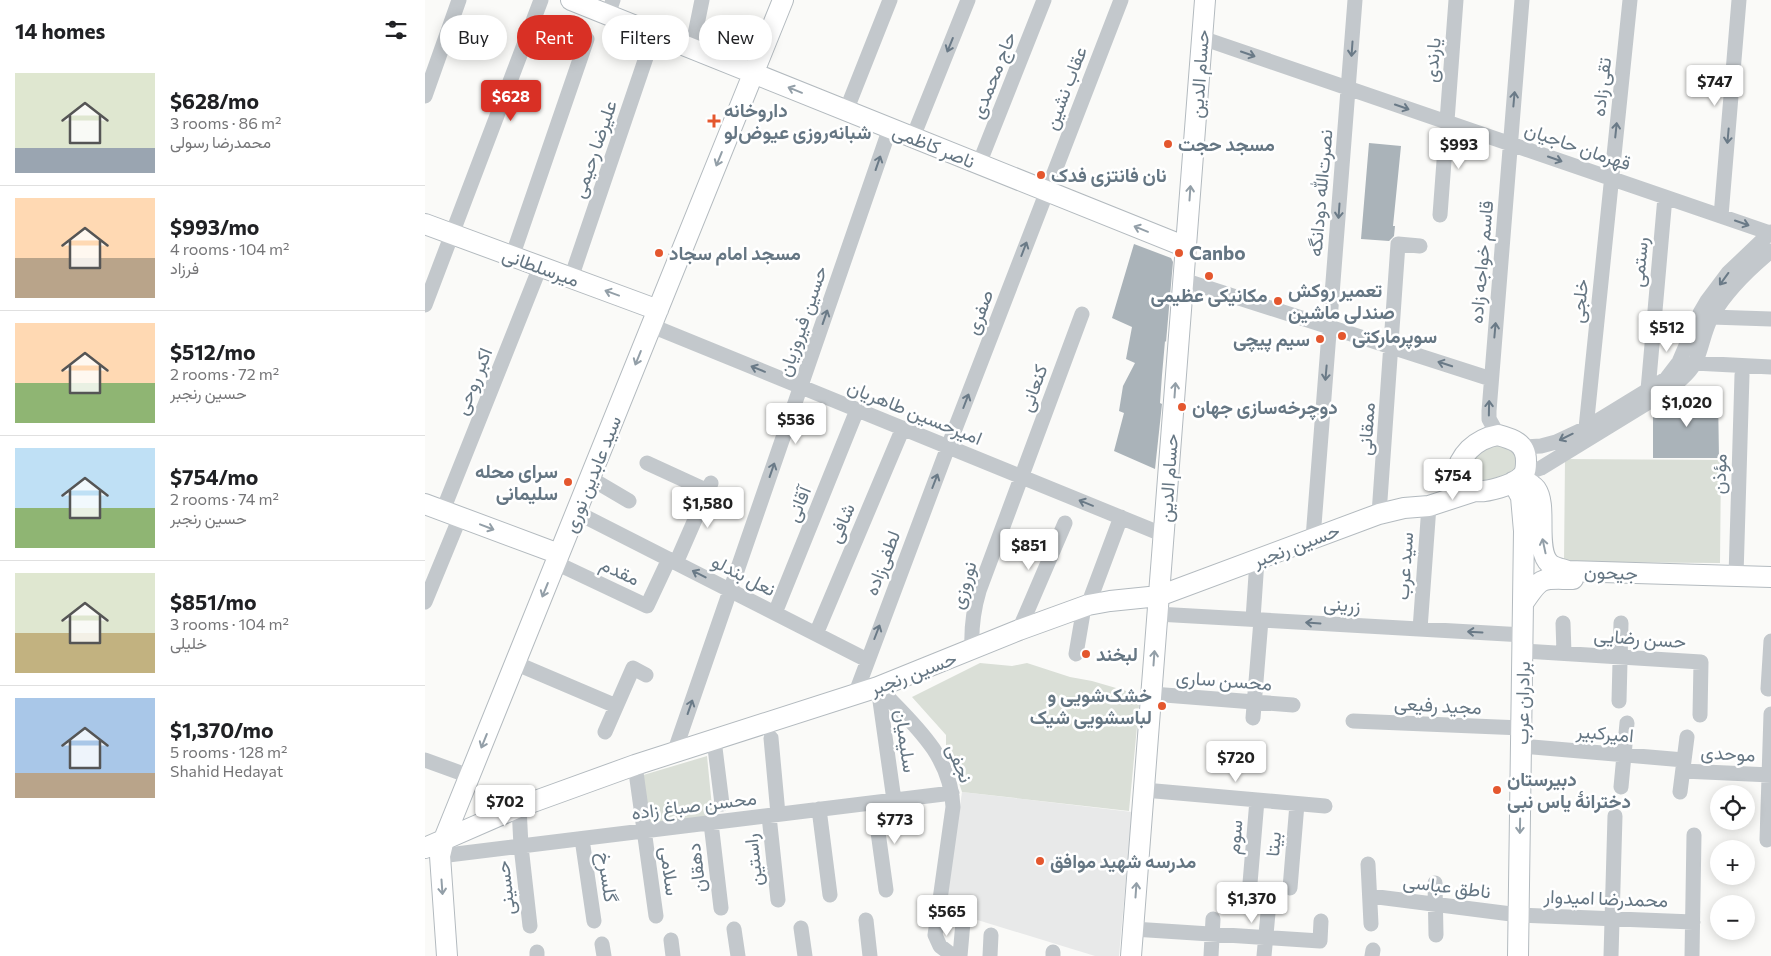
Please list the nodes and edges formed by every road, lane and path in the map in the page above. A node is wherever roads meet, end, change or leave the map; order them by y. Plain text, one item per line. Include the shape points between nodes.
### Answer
1 (459, 0) edge
2 (541, 0) edge
3 (571, 0) edge
4 (702, 0) edge
5 (783, 0) edge
6 (890, 0) edge
7 (968, 0) edge
8 (1044, 0) edge
9 (1121, 0) edge
10 (1205, 0) edge
11 (1355, 0) edge
12 (1456, 0) edge
13 (1522, 0) edge
14 (1629, 0) edge
15 (1739, 0) edge
16 (610, 7) edge
17 (623, 15) edge
18 (1202, 38) junction
19 (689, 48) edge
20 (692, 49) junction
21 (431, 58) edge
22 (580, 60) edge
23 (645, 60) edge
24 (753, 73) junction
25 (1349, 88) junction
26 (425, 96) edge
27 (846, 111) junction
28 (1448, 122) junction
29 (890, 128) junction
30 (913, 137) junction
31 (1510, 144) junction
32 (979, 164) junction
33 (1611, 179) junction
34 (1047, 191) junction
35 (1665, 197) junction
36 (1440, 215) dead end
37 (1721, 216) junction
38 (425, 224) edge
39 (1771, 233) edge
40 (452, 234) junction
41 (1420, 246) dead end
42 (1186, 247) junction
43 (1771, 251) edge
44 (512, 256) junction
45 (1749, 261) junction
46 (1771, 265) edge
47 (540, 267) junction
48 (571, 278) junction
49 (1183, 280) junction
50 (425, 305) edge
51 (1082, 314) dead end
52 (1711, 317) junction
53 (655, 318) junction
54 (1771, 319) edge
55 (1330, 327) junction
56 (1392, 347) junction
57 (1695, 363) junction
58 (1771, 367) edge
59 (1742, 375) dead end
60 (1491, 379) junction
61 (801, 386) junction
62 (1648, 390) junction
63 (857, 410) junction
64 (903, 428) junction
65 (1586, 428) junction
66 (1498, 435) junction
67 (948, 447) junction
68 (1523, 447) junction
69 (647, 463) dead end
70 (1022, 477) junction
71 (590, 478) junction
72 (1455, 478) junction
73 (1519, 478) junction
74 (1475, 491) junction
75 (629, 501) dead end
76 (1429, 506) junction
77 (1403, 508) junction
78 (443, 510) edge
79 (576, 512) junction
80 (1379, 514) junction
81 (1121, 517) junction
82 (1065, 523) dead end
83 (1164, 535) junction
84 (1313, 538) junction
85 (557, 558) junction
86 (1257, 560) junction
87 (673, 561) junction
88 (1736, 576) junction
89 (1771, 577) edge
90 (1771, 586) edge
91 (730, 590) junction
92 (425, 602) edge
93 (1524, 602) junction
94 (1158, 605) junction
95 (1086, 606) junction
96 (775, 613) junction
97 (1257, 619) junction
98 (1563, 623) dead end
99 (1621, 623) dead end
100 (1420, 629) junction
101 (1019, 630) junction
102 (816, 634) junction
103 (1771, 641) edge
104 (1523, 643) junction
105 (972, 650) junction
106 (1564, 653) junction
107 (1076, 654) dead end
108 (1620, 657) junction
109 (867, 660) junction
110 (515, 663) junction
111 (646, 675) dead end
112 (878, 688) junction
113 (1768, 689) dead end
114 (1152, 694) junction
115 (855, 695) junction
116 (1619, 701) dead end
117 (1254, 702) junction
118 (1293, 705) dead end
119 (616, 706) junction
120 (1771, 714) edge
121 (1699, 715) dead end
122 (1253, 718) dead end
123 (1353, 721) dead end
124 (1627, 723) dead end
125 (605, 732) dead end
126 (1522, 737) junction
127 (1687, 737) dead end
128 (771, 738) dead end
129 (714, 740) junction
130 (674, 753) junction
131 (1625, 755) junction
132 (425, 760) edge
133 (635, 765) junction
134 (1684, 765) junction
135 (1771, 775) edge
136 (469, 776) junction
137 (1621, 787) dead end
138 (1144, 790) junction
139 (1680, 792) dead end
140 (952, 793) junction
141 (894, 800) junction
142 (1257, 800) junction
143 (874, 803) junction
144 (722, 804) dead end
145 (1297, 804) junction
146 (1325, 806) dead end
147 (519, 807) junction
148 (819, 809) junction
149 (774, 815) junction
150 (1615, 816) dead end
151 (711, 823) junction
152 (645, 831) junction
153 (1694, 835) dead end
154 (582, 839) junction
155 (1767, 840) dead end
156 (521, 846) junction
157 (436, 848) edge
158 (1368, 864) dead end
159 (1435, 883) dead end
160 (1290, 888) dead end
161 (886, 890) dead end
162 (830, 895) dead end
163 (1370, 896) junction
164 (778, 900) dead end
165 (1435, 904) junction
166 (1248, 907) dead end
167 (721, 908) dead end
168 (1269, 913) dead end
169 (1519, 915) junction
170 (656, 916) dead end
171 (1612, 919) junction
172 (866, 920) dead end
173 (594, 921) dead end
174 (1321, 921) dead end
175 (963, 922) dead end
176 (1693, 922) junction
177 (1371, 924) dead end
178 (530, 926) dead end
179 (1212, 927) junction
180 (801, 928) dead end
181 (733, 929) dead end
182 (1133, 929) junction
183 (1435, 935) dead end
184 (991, 936) dead end
185 (1266, 938) junction
186 (671, 940) dead end
187 (447, 956) edge
188 (673, 956) edge
189 (738, 956) edge
190 (805, 956) edge
191 (870, 956) edge
192 (953, 956) edge
193 (960, 956) edge
194 (990, 956) edge
195 (1131, 956) edge
196 (1211, 956) edge
197 (1265, 956) edge
198 (1518, 956) edge
199 (1611, 956) edge
200 (1692, 956) edge

1 - 21 street
2 - 40 street
3 - 16 main road, ناصر کاظمی
4 - 20 street
5 - 24 main road, سید عابدین نوری
6 - 27 street
7 -> 30 street
8 - 32 street, حاج محمدی
9 - 34 street, عقاب نشین
10 - 18 main road, حسام الدین
11 -> 25 street, نصرت‌الله دودانگه
12 - 28 street, یارندی
31 -> 13 street, قاسم خواجه زاده
33 -> 14 street, تقی زاده
15 -> 37 street
16 - 17 main road, ناصر کاظمی
18 -> 25 street, قهرمان حاجیان
42 -> 18 main road, حسام الدین
19 - 20 main road, ناصر کاظمی
20 - 24 main road, ناصر کاظمی
21 - 26 street
22 - 44 street
23 - 48 street, علیرضا رحیمی
27 -> 24 main road, ناصر کاظمی
24 -> 53 main road, سید عابدین نوری
25 -> 28 street, قهرمان حاجیان
25 -> 55 street, نصرت‌الله دودانگه
27 - 29 main road, ناصر کاظمی
28 - 31 street, قهرمان حاجیان
28 - 36 street, یارندی
29 - 30 main road, ناصر کاظمی
61 -> 29 street, حسین فیروزیان
30 - 32 main road, ناصر کاظمی
31 -> 33 street, قهرمان حاجیان
60 -> 31 street, قاسم خواجه زاده
32 - 34 main road, ناصر کاظمی
33 - 35 street, قهرمان حاجیان
33 - 65 street, خلجی
42 -> 34 main road, ناصر کاظمی
67 -> 34 street, صفری
35 - 37 street, قهرمان حاجیان
35 - 62 street, رستمی
37 -> 39 street, قهرمان حاجیان
38 - 40 main road, میرسلطانی
39 - 45 street
40 - 44 main road, میرسلطانی
40 - 50 street
41 - 56 street, ممقانی via 1398,244
42 - 49 main road, حسام الدین
43 - 45 street
44 - 47 main road, میرسلطانی
45 - 46 street
45 - 52 street
45 -> 62 street via 1728,272 1707,301 1672,373
47 - 48 main road, میرسلطانی
47 - 78 street, اکبر روحی
53 -> 48 main road, میرسلطانی
49 - 55 street
83 -> 49 main road, حسام الدین
51 - 70 street, کنعانی
52 - 54 street
52 - 57 street
61 -> 53 street, امیرحسین طاهریان
53 -> 71 main road, سید عابدین نوری
55 - 56 street
55 -> 84 street, نصرت‌الله دودانگه
60 -> 56 street
56 - 80 street, ممقانی
57 - 58 street
57 - 73 street via 1665,392 1541,468
59 - 88 street, مؤذن
66 -> 60 street, قاسم خواجه زاده via 1489,419
61 - 63 street, امیرحسین طاهریان
91 -> 61 street, حسین فیروزیان
62 - 65 street
63 - 64 street, امیرحسین طاهریان
63 - 96 street, آقانی
64 - 67 street, امیرحسین طاهریان
64 - 102 street, شافی
65 -> 68 street via 1556,442
66 - 68 main road via 1516,440
66 - 72 main road via 1487,437 1468,451 1460,461
67 - 70 street, امیرحسین طاهریان
109 -> 67 street, لطفی‌زاده
68 - 73 main road via 1526,461
69 - 87 street via 709,487
81 -> 70 street, امیرحسین طاهریان
70 - 105 street, نوروزی via 973,612
71 - 75 street
71 - 79 main road, سید عابدین نوری
72 - 74 main road via 1461,485
72 - 77 main road, حسین رنجبر
73 - 74 main road via 1490,490
88 -> 73 main road, جیحون via 1569,571 1553,566 1544,549 1539,496 1532,484
73 - 93 main road, برادران عرب via 1523,512
74 - 76 main road, حسین رنجبر
76 - 77 main road, حسین رنجبر
76 - 100 street, سید عرب
77 - 80 main road, حسین رنجبر
78 -> 85 main road
78 - 92 street, اکبر روحی
79 - 85 main road, سید عابدین نوری
79 - 87 street, نعل بندلو
80 - 84 main road, حسین رنجبر
81 - 83 street, امیرحسین طاهریان
81 - 95 street
82 - 101 street
83 - 94 main road, حسام الدین
84 - 86 main road, حسین رنجبر
85 - 87 street, مقدم via 647,606
85 -> 110 main road, سید عابدین نوری
86 - 94 main road, حسین رنجبر
86 - 97 street
91 -> 87 street, نعل بندلو
88 - 89 main road, جیحون
90 - 93 main road, جیحون via 1550,578 1536,584
91 - 96 street, نعل بندلو
130 -> 91 street, حسین فیروزیان
93 - 104 main road, برادران عرب
94 - 95 main road, حسین رنجبر via 1110,601
94 - 97 street, زرینی
114 -> 94 main road, حسام الدین
95 - 101 main road, حسین رنجبر
95 - 107 street
96 - 102 street, نعل بندلو
100 -> 97 street, زرینی
97 - 117 street
98 - 106 street
99 - 108 street
104 -> 100 street, زرینی
101 - 105 main road, حسین رنجبر
102 - 109 street, نعل بندلو
103 - 113 street
104 - 106 street, حسن رضایی
104 - 126 main road, برادران عرب
105 - 112 main road, حسین رنجبر
106 - 108 street, حسن رضایی
108 - 116 street
108 - 121 street, حسن رضایی via 1701,662
109 - 115 street, لطفی‌زاده
110 - 119 street
110 -> 136 main road, سید عابدین نوری
111 - 119 street via 633,668
112 - 115 main road, حسین رنجبر
112 - 140 street, نجفی via 928,739 946,772
112 - 141 street, سلیمیان
114 - 117 street, محسن ساری
114 - 138 main road, حسام الدین
115 - 129 main road, حسین رنجبر
117 - 118 street, محسن ساری
117 - 122 street
119 - 125 street
120 - 135 street
123 - 126 street, مجید رفیعی
124 - 131 street
126 - 131 street, امیرکبیر
126 -> 169 main road, برادران عرب
127 - 134 street
128 - 149 street, راستین
129 - 130 main road, حسین رنجبر
129 - 144 street
130 - 133 main road, حسین رنجبر
131 - 134 street, امیرکبیر
131 - 137 street
132 - 136 street
133 - 147 main road, حسین رنجبر
133 - 152 street, سلامی
134 - 135 street, موحدی
134 - 139 street
135 - 155 street
136 - 157 main road, سید عابدین نوری
138 - 142 street
182 -> 138 main road, حسام الدین
140 - 141 street, محسن صباغ زاده
140 - 192 street, نجفی via 953,807 935,935 940,946
141 - 143 street, محسن صباغ زاده
142 - 145 street
142 - 166 street, سوم
143 - 148 street, محسن صباغ زاده
143 - 161 street
145 - 146 street
145 - 160 street, بیتا
147 - 156 street
147 - 157 main road, حسین رنجبر
148 - 149 street, محسن صباغ زاده
148 - 162 street
149 - 151 street, محسن صباغ زاده
149 - 164 street, راستین
150 - 171 street
151 - 152 street, محسن صباغ زاده
151 - 167 street, دهقان
152 - 154 street, محسن صباغ زاده
152 - 170 street, سلامی
153 - 176 street
154 - 156 street, محسن صباغ زاده
154 - 173 street, گلسرخ
156 - 157 street, محسن صباغ زاده
156 - 178 street, حسینی
157 -> 187 main road, سید عابدین نوری
158 - 163 street
159 - 165 street
163 - 165 street, ناطق عباسی
163 - 177 street
165 - 169 street, ناطق عباسی
165 - 183 street
168 - 185 street
169 - 171 street, محمدرضا امیدوار
169 - 198 main road, برادران عرب
171 - 176 street, محمدرضا امیدوار
171 - 199 street
172 - 191 street
174 - 185 street via 1320,941
175 - 193 street
176 - 200 street
179 - 182 street
179 - 185 street
179 - 196 street
180 - 190 street
181 - 189 street
182 - 195 main road, حسام الدین
184 - 194 street
185 - 197 street
186 - 188 street

